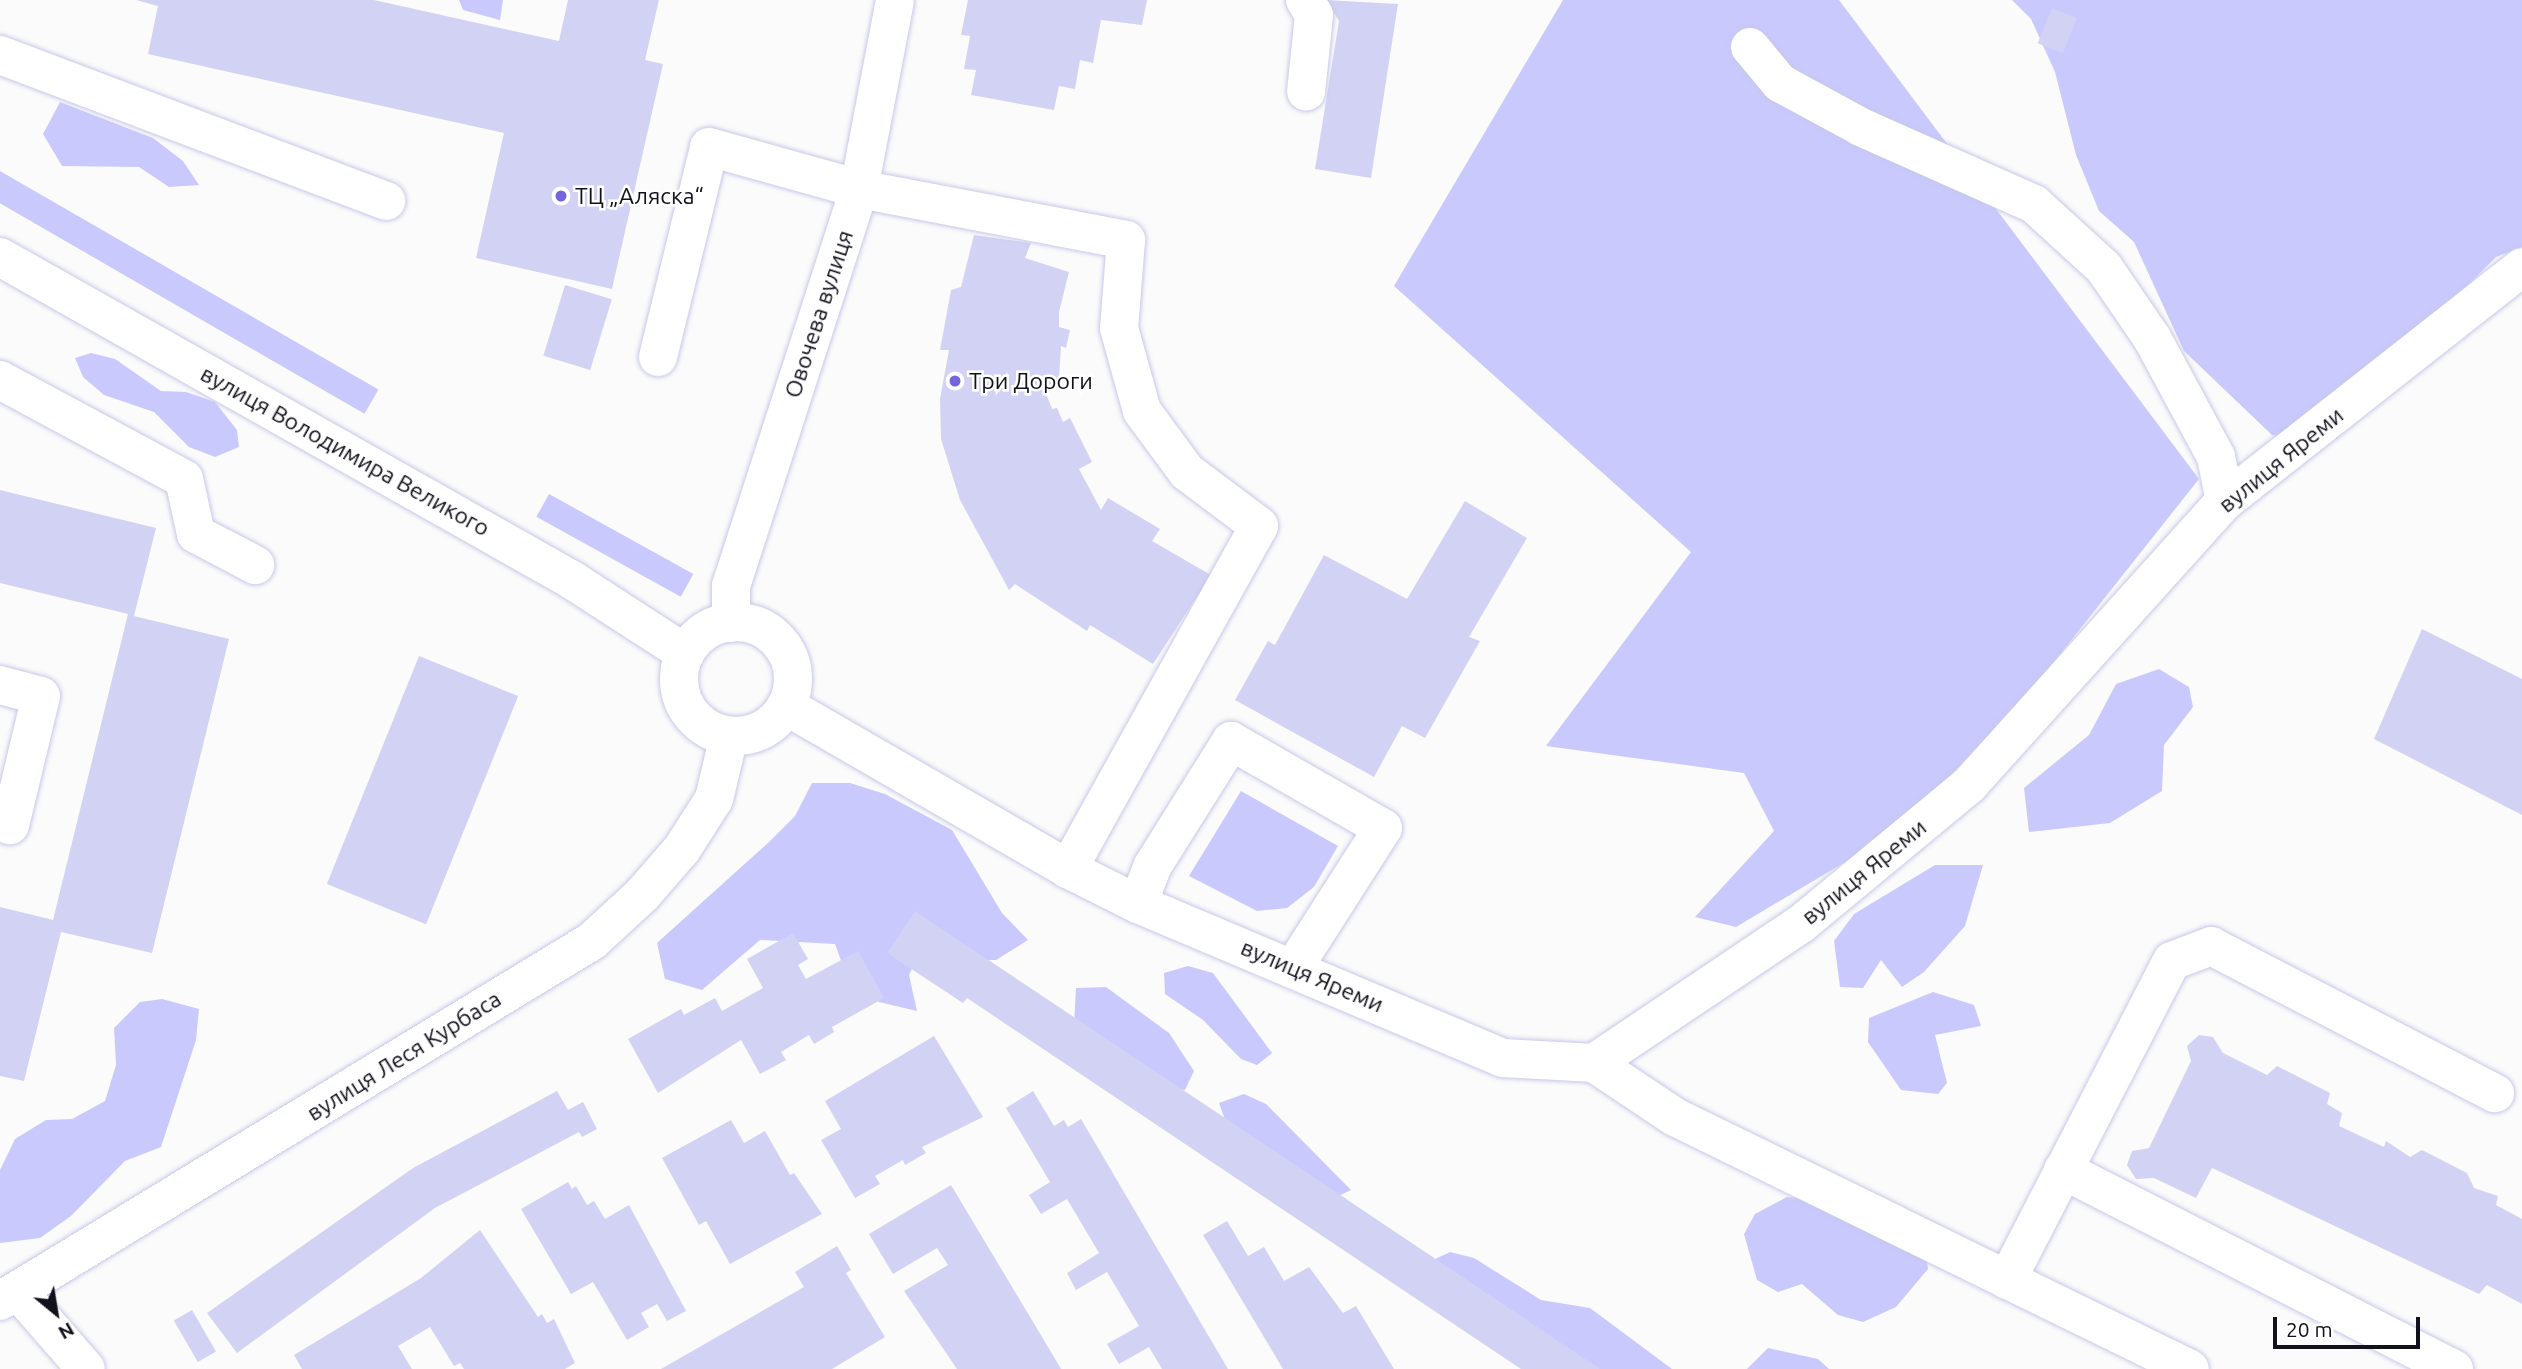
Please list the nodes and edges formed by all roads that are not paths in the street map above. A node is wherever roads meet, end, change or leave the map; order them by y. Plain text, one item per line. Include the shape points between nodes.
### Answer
1 (895, 0) edge
2 (1305, 0) edge
3 (1750, 47) dead end
4 (0, 55) edge
5 (1306, 92) dead end
6 (859, 189) junction
7 (386, 201) dead end
8 (0, 257) edge
9 (2522, 267) edge
10 (658, 357) dead end
11 (0, 380) edge
12 (2225, 501) junction
13 (255, 565) dead end
14 (731, 623) junction
15 (685, 653) junction
16 (0, 685) edge
17 (786, 706) junction
18 (729, 736) junction
19 (10, 825) dead end
20 (1068, 869) junction
21 (1138, 904) junction
22 (1294, 967) junction
23 (1594, 1063) junction
24 (2494, 1093) dead end
25 (2063, 1170) junction
26 (2007, 1280) junction
27 (9, 1296) edge
28 (86, 1369) edge
29 (2190, 1369) edge
30 (2454, 1369) edge

1 - 6 street, Овочева вулиця
2 - 5 street via 1314,15
3 - 12 street via 1791,89 1861,127 2034,204 2104,268 2152,338 2216,457
4 - 7 street
6 - 10 street via 709,147
6 - 14 street, Овочева вулиця via 731,586
6 - 20 street via 1126,240 1119,328 1142,411 1187,472 1259,526
8 - 15 street, вулиця Володимира Великого via 560,573
9 - 12 street, вулиця Яреми
11 - 13 street via 184,479 196,534
12 - 23 street, вулиця Яреми via 1969,785 1801,924
14 - 15 street via 699,636
14 - 17 street via 762,628 780,642 790,662 793,684
15 - 18 street via 681,696 691,716
16 - 19 street via 41,696
17 - 18 street via 772,724 752,734
17 - 20 street
18 - 27 street, вулиця Леся Курбаса via 714,799 682,849 642,895 592,940
20 - 21 street, вулиця Яреми
21 - 22 street, вулиця Яреми
21 - 22 street via 1152,867 1231,741 1383,828
22 - 23 street, вулиця Яреми via 1503,1058
23 - 26 street via 1675,1117
24 - 25 street via 2211,946 2172,961
25 - 26 street
25 - 30 street
26 - 29 street
27 - 28 street

